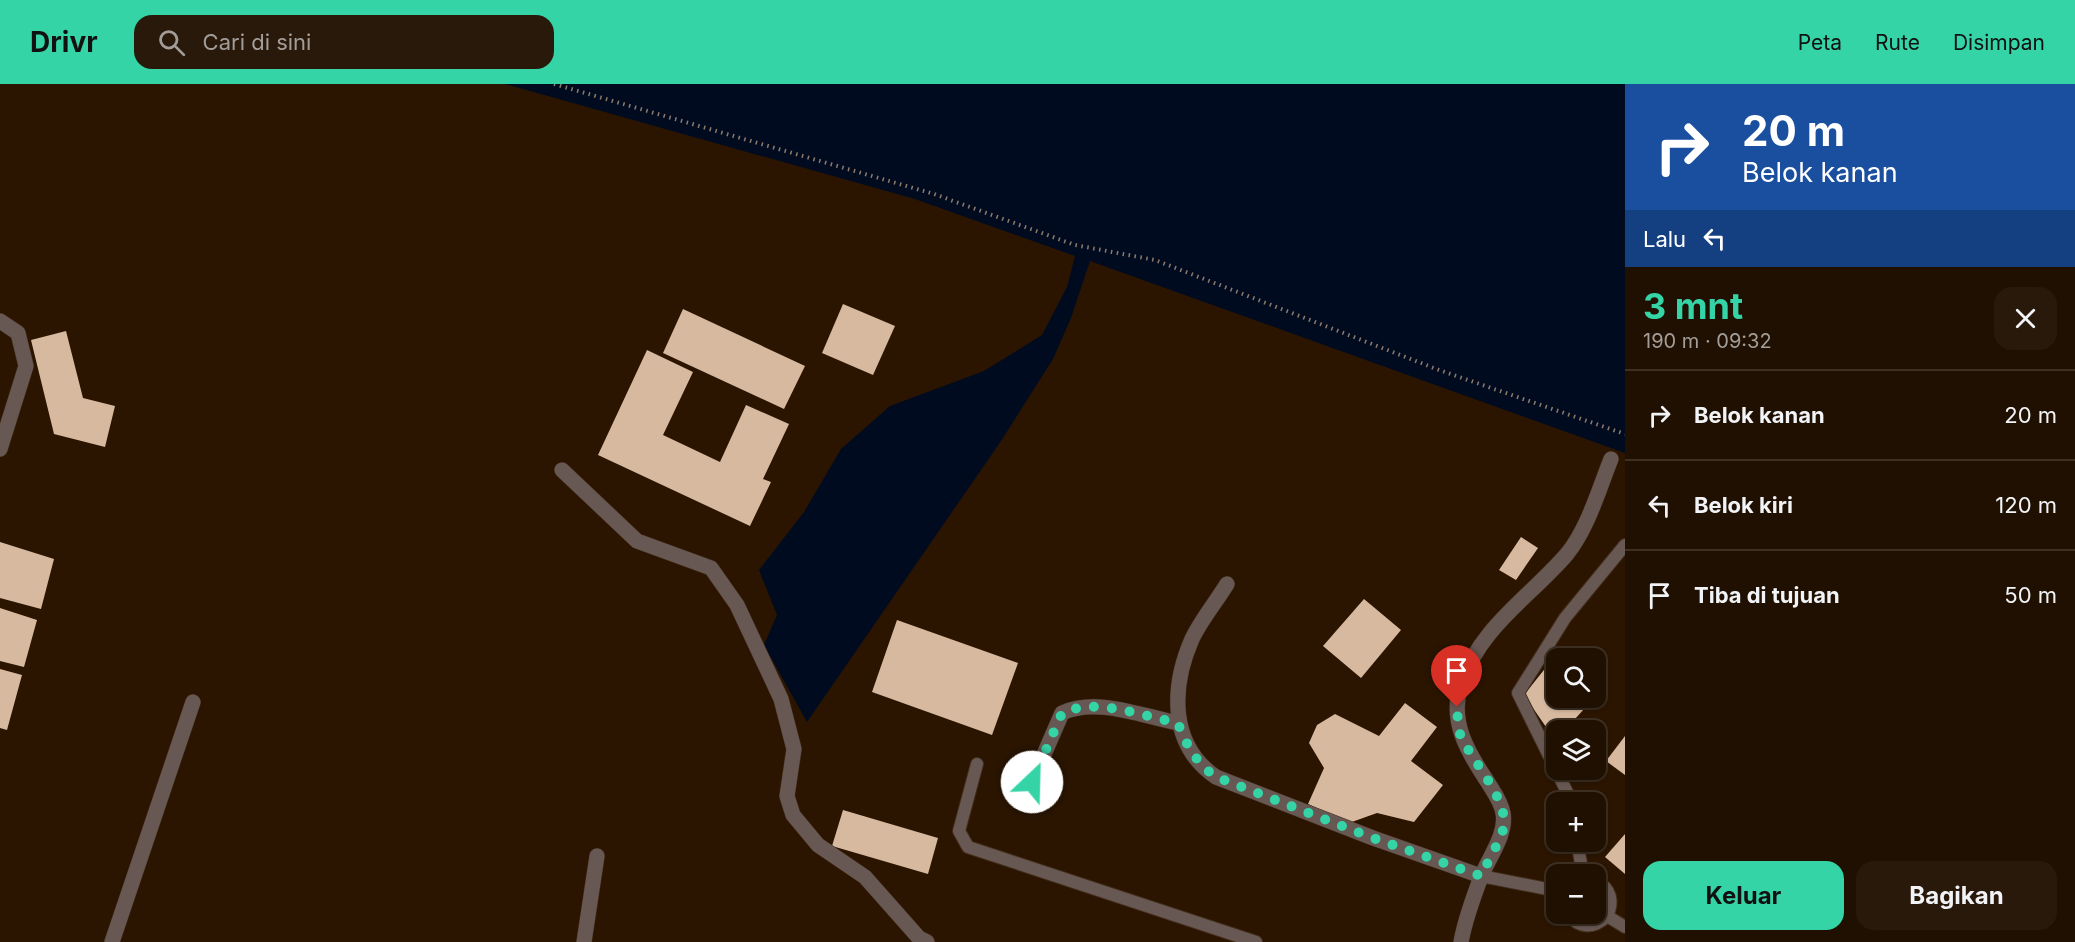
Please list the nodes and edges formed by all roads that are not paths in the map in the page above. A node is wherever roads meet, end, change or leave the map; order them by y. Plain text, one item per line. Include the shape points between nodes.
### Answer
1 (0, 321) edge
2 (0, 448) edge
3 (1611, 459) dead end
4 (562, 470) dead end
5 (1625, 545) edge
6 (1227, 584) dead end
7 (193, 702) dead end
8 (1178, 723) junction
9 (977, 764) dead end
10 (1032, 782) dead end
11 (1566, 792) edge
12 (597, 856) dead end
13 (1481, 876) junction
14 (1606, 888) edge
15 (1546, 889) edge
16 (1607, 916) joint
17 (1581, 924) edge
18 (1596, 924) edge
19 (1625, 927) edge
20 (112, 942) edge
21 (584, 942) edge
22 (927, 942) edge
23 (1256, 942) edge
24 (1461, 942) edge

1 - 2 street via 18,333 26,366
3 - 13 street via 1568,552 1492,628 1461,685 1457,707 1459,732 1504,815 1503,829
4 - 22 street via 638,541 711,568 737,605 781,699 794,749 787,800 798,825 865,877 919,938
5 - 11 lane via 1565,618 1518,693
6 - 8 street via 1192,640 1176,696
7 - 20 street
8 - 10 street via 1093,705 1078,706 1062,713
8 - 13 street via 1184,741 1216,777
9 - 23 lane via 959,831 968,847
12 - 21 street
13 - 15 lane
13 - 24 street
14 - 16 lane via 1611,899
16 - 19 lane
17 - 18 lane

